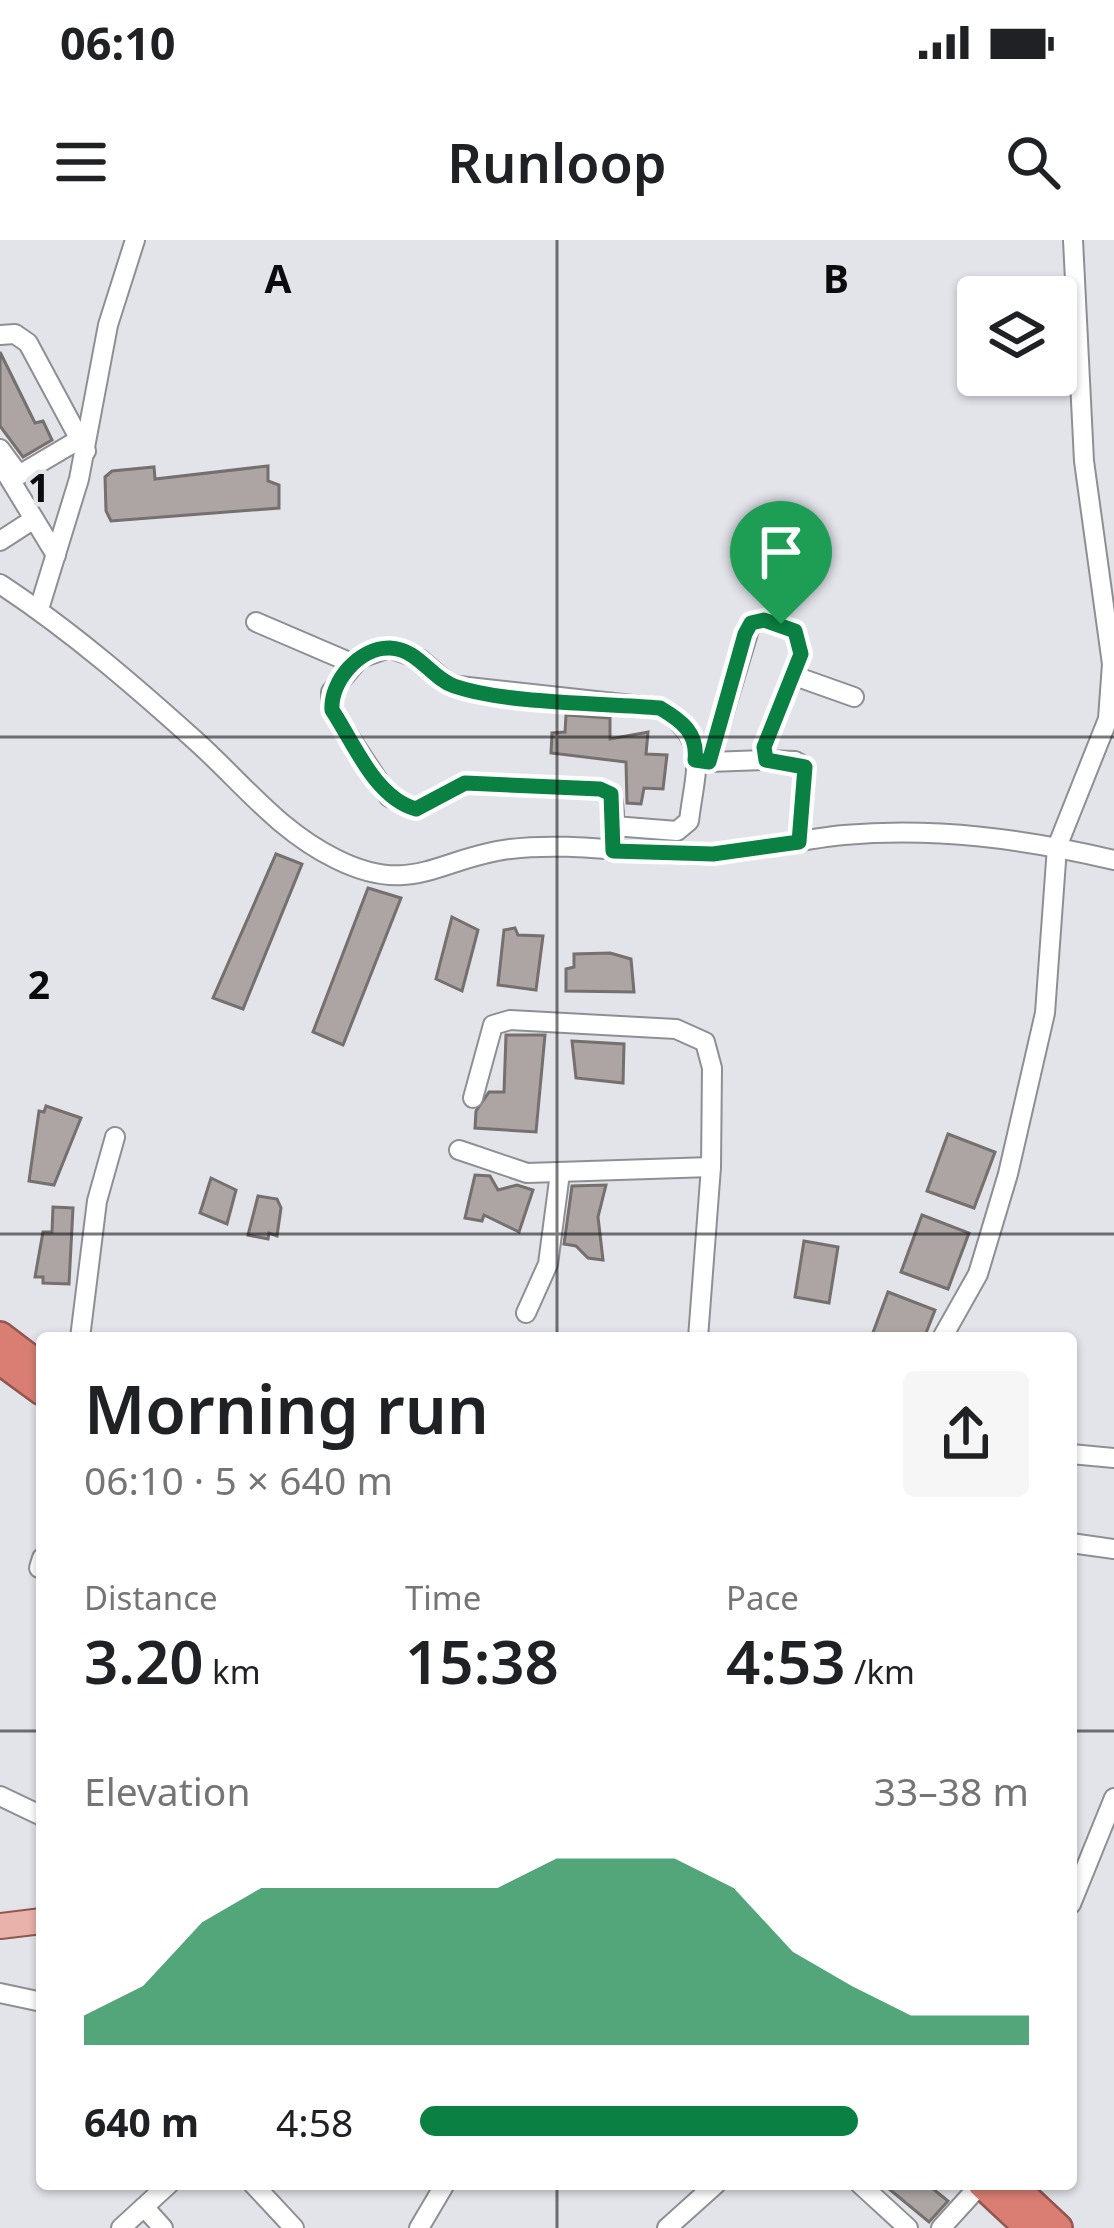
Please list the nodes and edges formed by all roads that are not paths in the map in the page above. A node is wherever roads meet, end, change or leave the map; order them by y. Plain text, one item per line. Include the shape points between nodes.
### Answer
1 (135, 240) edge
2 (1073, 240) edge
3 (0, 334) edge
4 (83, 445) junction
5 (0, 449) edge
6 (0, 463) edge
7 (34, 519) junction
8 (0, 541) edge
9 (56, 555) junction
10 (0, 584) edge
11 (39, 610) junction
12 (256, 622) dead end
13 (354, 664) junction
14 (792, 675) junction
15 (854, 698) dead end
16 (766, 760) junction
17 (702, 761) junction
18 (614, 826) junction
19 (799, 842) junction
20 (1057, 847) junction
21 (613, 851) junction
22 (1114, 860) edge
23 (473, 1098) dead end
24 (116, 1137) dead end
25 (459, 1150) dead end
26 (711, 1167) junction
27 (560, 1173) junction
28 (526, 1312) dead end
29 (81, 1332) edge
30 (698, 1332) edge
31 (945, 1332) edge
32 (0, 1336) edge
33 (0, 1360) edge
34 (36, 1363) edge
35 (36, 1386) edge
36 (1077, 1455) edge
37 (1114, 1458) edge
38 (1077, 1544) edge
39 (1114, 1549) edge
40 (0, 1796) edge
41 (1114, 1798) edge
42 (36, 1813) edge
43 (1077, 1889) edge
44 (36, 1922) edge
45 (0, 1926) edge
46 (0, 1993) edge
47 (36, 2001) edge
48 (162, 2190) edge
49 (259, 2190) edge
50 (441, 2190) edge
51 (709, 2190) edge
52 (867, 2190) edge
53 (976, 2190) edge
54 (988, 2190) edge
55 (1017, 2190) edge
56 (144, 2207) junction
57 (121, 2228) edge
58 (163, 2228) edge
59 (294, 2228) edge
60 (419, 2228) edge
61 (668, 2228) edge
62 (908, 2228) edge
63 (941, 2228) edge
64 (1029, 2228) edge
65 (1058, 2228) edge

1 - 4 street
2 - 20 street via 1084,461 1112,664 1108,719
3 - 4 street via 28,343
4 - 5 street via 19,475
4 - 9 street
6 - 7 street
7 - 8 street
7 - 9 street
9 - 11 street
10 - 11 street
11 - 21 street via 200,746 266,814 337,860 385,876 424,876 511,849
12 - 13 street
13 - 17 street via 389,648 420,659 450,685 660,708 683,722
13 - 18 street via 331,692 332,710 389,797 416,809 465,783 600,789 611,794
14 - 15 street
14 - 16 street
14 - 17 street via 801,654 795,631 751,623
16 - 17 street
16 - 19 street via 805,767
17 - 18 street via 689,821 677,831
18 - 21 street
19 - 20 street via 968,833
19 - 21 street via 713,854
20 - 22 street
20 - 31 street via 1045,1013 1028,1096 978,1274
23 - 26 street via 486,1038 510,1019 693,1034 705,1042 712,1068
24 - 29 street via 97,1201
25 - 27 street via 494,1166
26 - 27 street
26 - 30 street
27 - 28 street via 548,1264
32 - 34 highway
33 - 35 highway
36 - 37 street
38 - 39 street
40 - 42 street
41 - 43 street
44 - 45 main road
46 - 47 street
48 - 56 street
49 - 59 street
50 - 60 street
51 - 61 street
52 - 62 street
53 - 63 street
54 - 64 highway
55 - 65 highway
56 - 57 street
56 - 58 street

